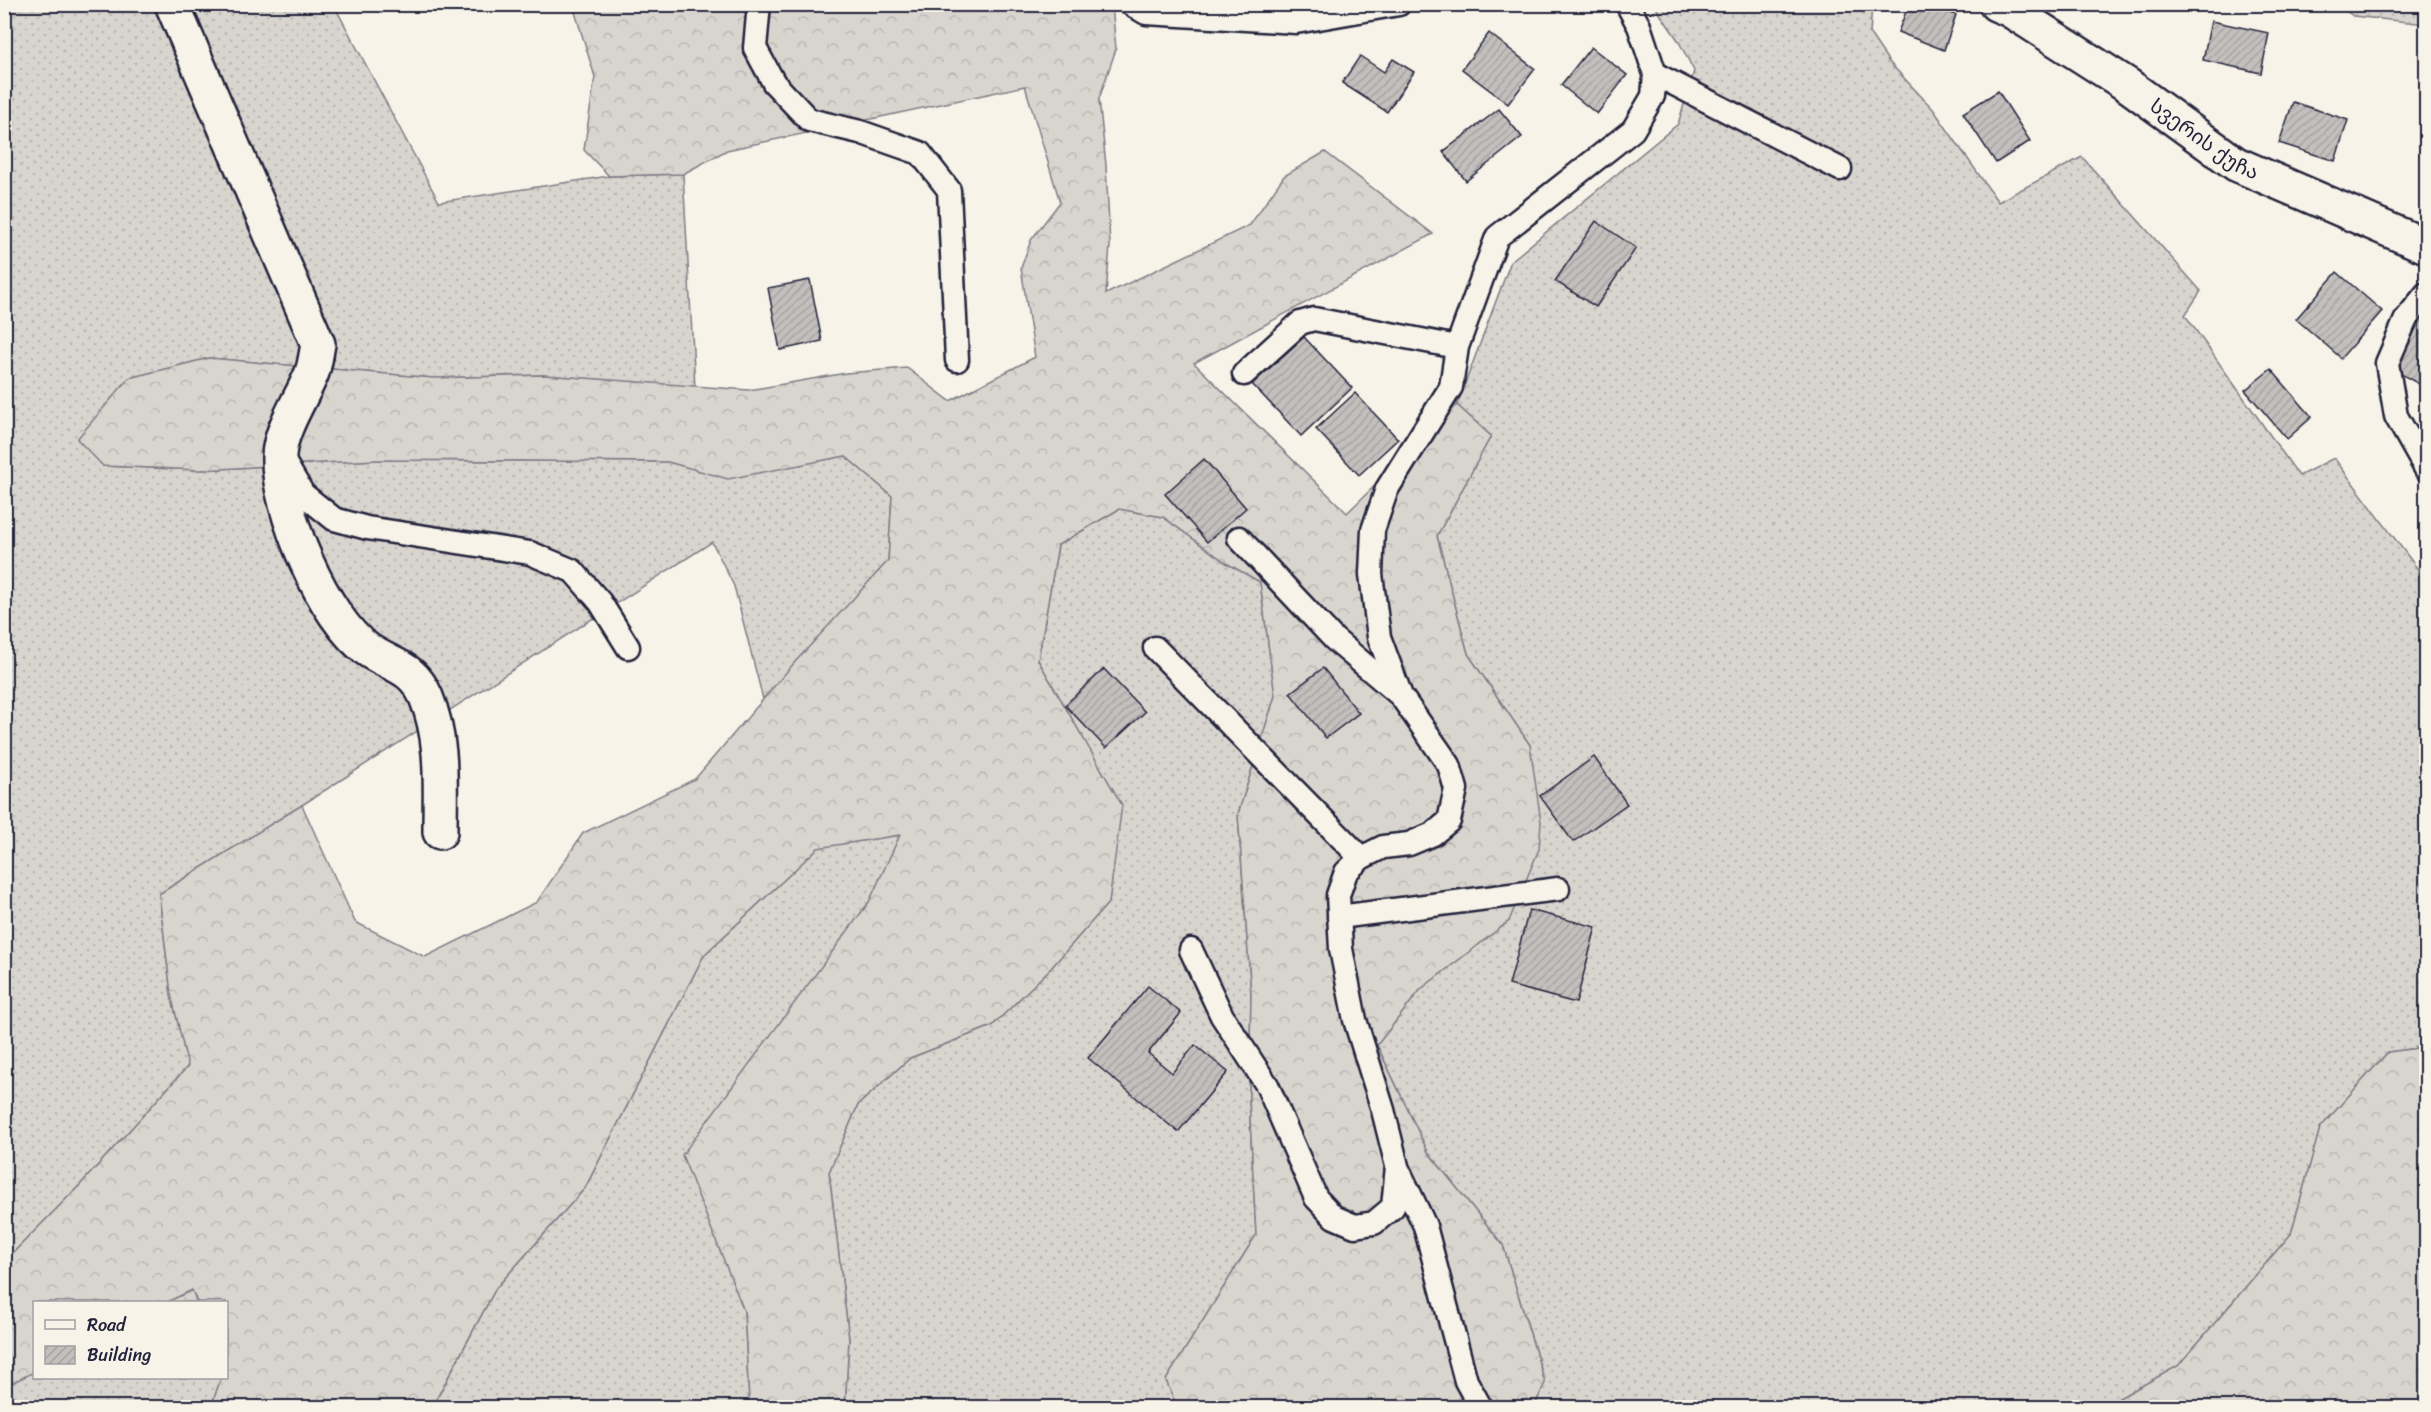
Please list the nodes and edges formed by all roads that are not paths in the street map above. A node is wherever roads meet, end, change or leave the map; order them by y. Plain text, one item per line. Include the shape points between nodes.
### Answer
1 (172, 4) edge
2 (759, 4) edge
3 (1131, 4) edge
4 (1399, 4) edge
5 (1627, 4) edge
6 (1996, 4) edge
7 (1655, 74) junction
8 (1840, 169) dead end
9 (2427, 246) edge
10 (2427, 294) edge
11 (1457, 347) junction
12 (957, 360) dead end
13 (1244, 374) dead end
14 (279, 454) junction
15 (2427, 469) edge
16 (1239, 538) dead end
17 (628, 647) dead end
18 (1155, 648) dead end
19 (1401, 696) junction
20 (440, 832) dead end
21 (1361, 858) junction
22 (1558, 889) dead end
23 (1339, 917) junction
24 (1191, 950) dead end
25 (1397, 1166) junction
26 (1481, 1407) edge

1 - 14 street via 318,344 312,374
2 - 12 lane via 755,48 774,83 809,120 860,132 920,153 949,190
3 - 4 lane via 1146,13 1296,22
5 - 7 lane
6 - 9 street, სვერის ქუჩა via 2129,86 2236,164
7 - 8 lane
7 - 11 lane via 1653,96 1633,130 1497,237
10 - 15 lane via 2406,319 2387,363 2396,416
11 - 13 lane via 1314,319 1300,323
11 - 19 lane via 1451,387 1387,489 1373,530 1371,574 1379,637
14 - 17 lane via 303,494 334,519 367,528 530,553 573,571 600,602
14 - 20 street via 282,492 292,529 330,610 367,649 409,671 426,696 439,744
16 - 19 lane via 1334,639
18 - 21 lane
19 - 21 lane via 1449,765 1456,789 1449,821 1433,834 1408,844 1383,847
21 - 23 lane via 1346,872 1338,895
22 - 23 lane
23 - 25 lane via 1355,1020
24 - 25 lane via 1222,1016 1267,1085 1316,1198 1334,1216 1355,1226 1374,1223 1393,1208
25 - 26 lane via 1425,1226 1466,1381

